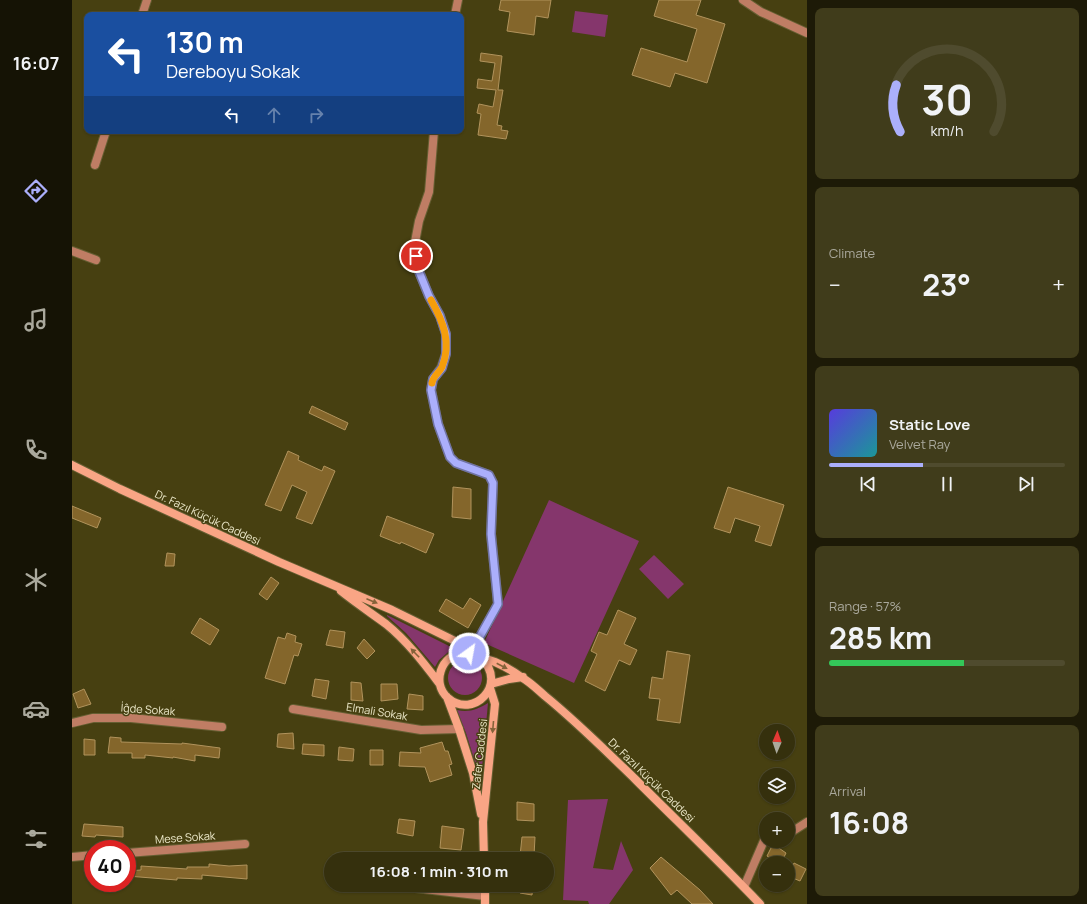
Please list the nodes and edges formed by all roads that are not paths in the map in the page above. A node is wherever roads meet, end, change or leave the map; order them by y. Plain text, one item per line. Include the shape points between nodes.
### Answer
1 (147, 0) edge
2 (458, 0) edge
3 (743, 0) edge
4 (143, 12) edge
5 (456, 12) edge
6 (807, 33) edge
7 (105, 134) edge
8 (434, 134) edge
9 (95, 165) dead end
10 (72, 251) edge
11 (96, 260) dead end
12 (72, 465) edge
13 (336, 586) junction
14 (474, 655) junction
15 (522, 677) junction
16 (440, 683) junction
17 (490, 686) junction
18 (447, 697) junction
19 (293, 709) dead end
20 (72, 724) edge
21 (222, 727) dead end
22 (459, 729) junction
23 (483, 822) junction
24 (807, 822) edge
25 (795, 830) edge
26 (245, 844) dead end
27 (761, 848) edge
28 (136, 852) edge
29 (484, 852) edge
30 (84, 856) edge
31 (72, 857) edge
32 (744, 887) junction
33 (434, 892) edge
34 (485, 900) edge
35 (760, 904) edge

1 - 4 street
2 - 5 street
3 - 6 street via 761,12
7 - 9 street
8 - 14 street via 429,192 415,242 418,269 446,334 446,354 442,368 433,379 431,390 438,424 450,457 456,463 489,475 493,483 491,534 498,604 478,640
10 - 11 street
12 - 13 street, Dr. Fazıl Küçük Caddesi via 126,492
13 -> 14 street, Dr. Fazıl Küçük Caddesi via 457,642
16 -> 13 street, Dr. Fazıl Küçük Caddesi via 402,639
14 -> 15 street, Dr. Fazıl Küçük Caddesi via 494,661
14 - 16 street via 461,653 447,660 439,675
14 - 17 street via 490,669
15 - 17 street
15 - 32 street, Dr. Fazıl Küçük Caddesi via 604,748
16 - 18 street
17 - 18 street via 485,696 471,704 462,705
17 -> 23 street, Zafer Caddesi via 495,704
18 - 22 street, Zafer Caddesi
19 - 22 street, Elmali Sokak via 421,730
20 - 21 street, İĝde Sokak via 93,718 131,718
22 - 23 street, Zafer Caddesi via 473,773
23 - 29 street, Zafer Caddesi
24 - 25 street
26 - 28 street, Mese Sokak
27 - 32 street
30 - 31 street
32 - 35 street, Dr. Fazıl Küçük Caddesi
33 - 34 street

